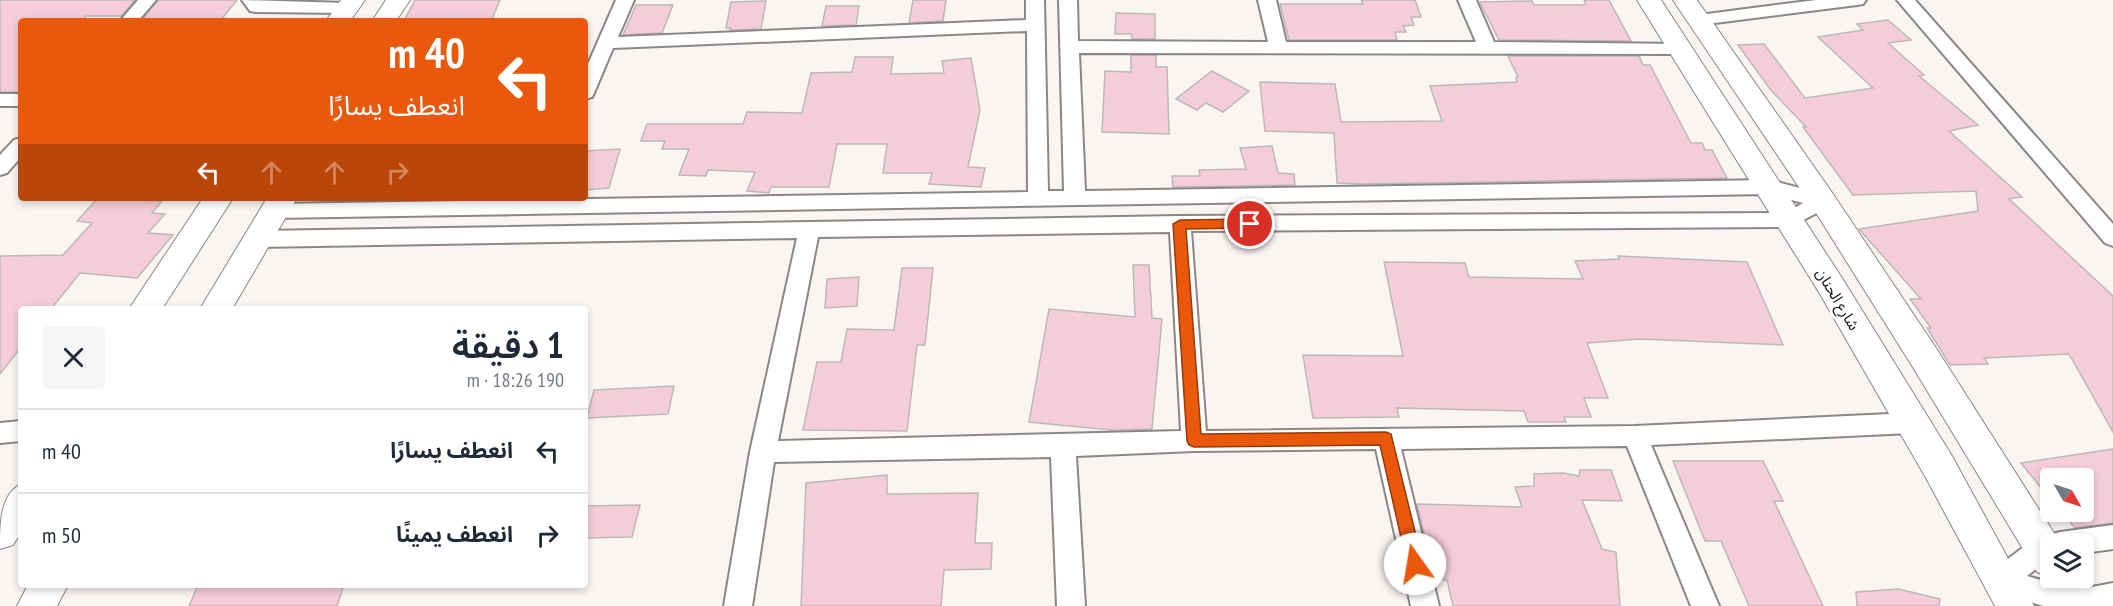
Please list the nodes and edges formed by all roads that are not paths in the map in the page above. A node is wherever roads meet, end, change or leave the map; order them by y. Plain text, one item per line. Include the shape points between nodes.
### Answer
1 (147, 0) edge
2 (251, 0) edge
3 (398, 0) edge
4 (625, 0) edge
5 (1035, 0) edge
6 (1068, 0) edge
7 (1266, 0) edge
8 (1467, 0) edge
9 (1649, 0) edge
10 (1857, 0) edge
11 (1906, 0) edge
12 (346, 10) edge
13 (1692, 10) edge
14 (132, 18) edge
15 (386, 18) edge
16 (1035, 26) junction
17 (607, 43) junction
18 (1069, 47) junction
19 (1279, 48) junction
20 (1488, 48) junction
21 (1680, 48) junction
22 (588, 86) edge
23 (0, 100) edge
24 (18, 100) edge
25 (18, 148) edge
26 (0, 168) edge
27 (1768, 187) junction
28 (1075, 198) junction
29 (1038, 199) junction
30 (216, 201) edge
31 (1824, 201) junction
32 (538, 202) edge
33 (278, 204) edge
34 (1790, 220) junction
35 (1180, 224) junction
36 (809, 230) junction
37 (2113, 238) edge
38 (258, 239) junction
39 (147, 306) edge
40 (218, 306) edge
41 (1911, 423) junction
42 (18, 432) edge
43 (0, 433) edge
44 (1635, 436) junction
45 (1386, 439) junction
46 (1194, 441) junction
47 (1063, 446) junction
48 (763, 452) junction
49 (18, 505) edge
50 (0, 533) edge
51 (2113, 537) edge
52 (2040, 538) edge
53 (2094, 548) edge
54 (2040, 579) edge
55 (2040, 579) edge
56 (2094, 586) edge
57 (47, 588) edge
58 (2008, 594) edge
59 (2113, 596) edge
60 (36, 606) edge
61 (738, 606) edge
62 (1071, 606) edge
63 (1425, 606) edge
64 (1705, 606) edge

1 - 14 street
2 - 12 street via 256,7
3 - 15 street
4 - 17 street
5 - 16 street
6 - 18 street
7 - 19 street
8 - 20 street
9 - 21 street, شارع الحنان
10 - 13 street
11 - 37 street
13 - 31 street
16 - 17 street
16 - 29 street
17 - 22 street
18 - 19 street
18 - 28 street
19 - 20 street
20 - 21 street
21 - 27 street, شارع الحنان
23 - 24 street
25 - 26 street
27 - 28 street
27 - 31 street
27 - 34 street, شارع الحنان
28 - 29 street
29 - 32 street
30 - 39 street
31 - 34 street
31 - 52 street
32 - 33 street
33 - 38 street
34 - 35 street
34 - 41 street, شارع الحنان
35 - 36 street
35 - 46 street
36 - 38 street
36 - 48 street
38 - 40 street
41 - 44 street
41 - 58 street, شارع الحنان
42 - 43 street
44 - 45 street
44 - 64 street
45 - 46 street
45 - 63 street
46 - 47 street
47 - 48 street
47 - 62 street
48 - 61 street
49 - 50 street
51 - 53 street
54 - 58 street
55 - 58 street
56 - 59 street
57 - 60 street

